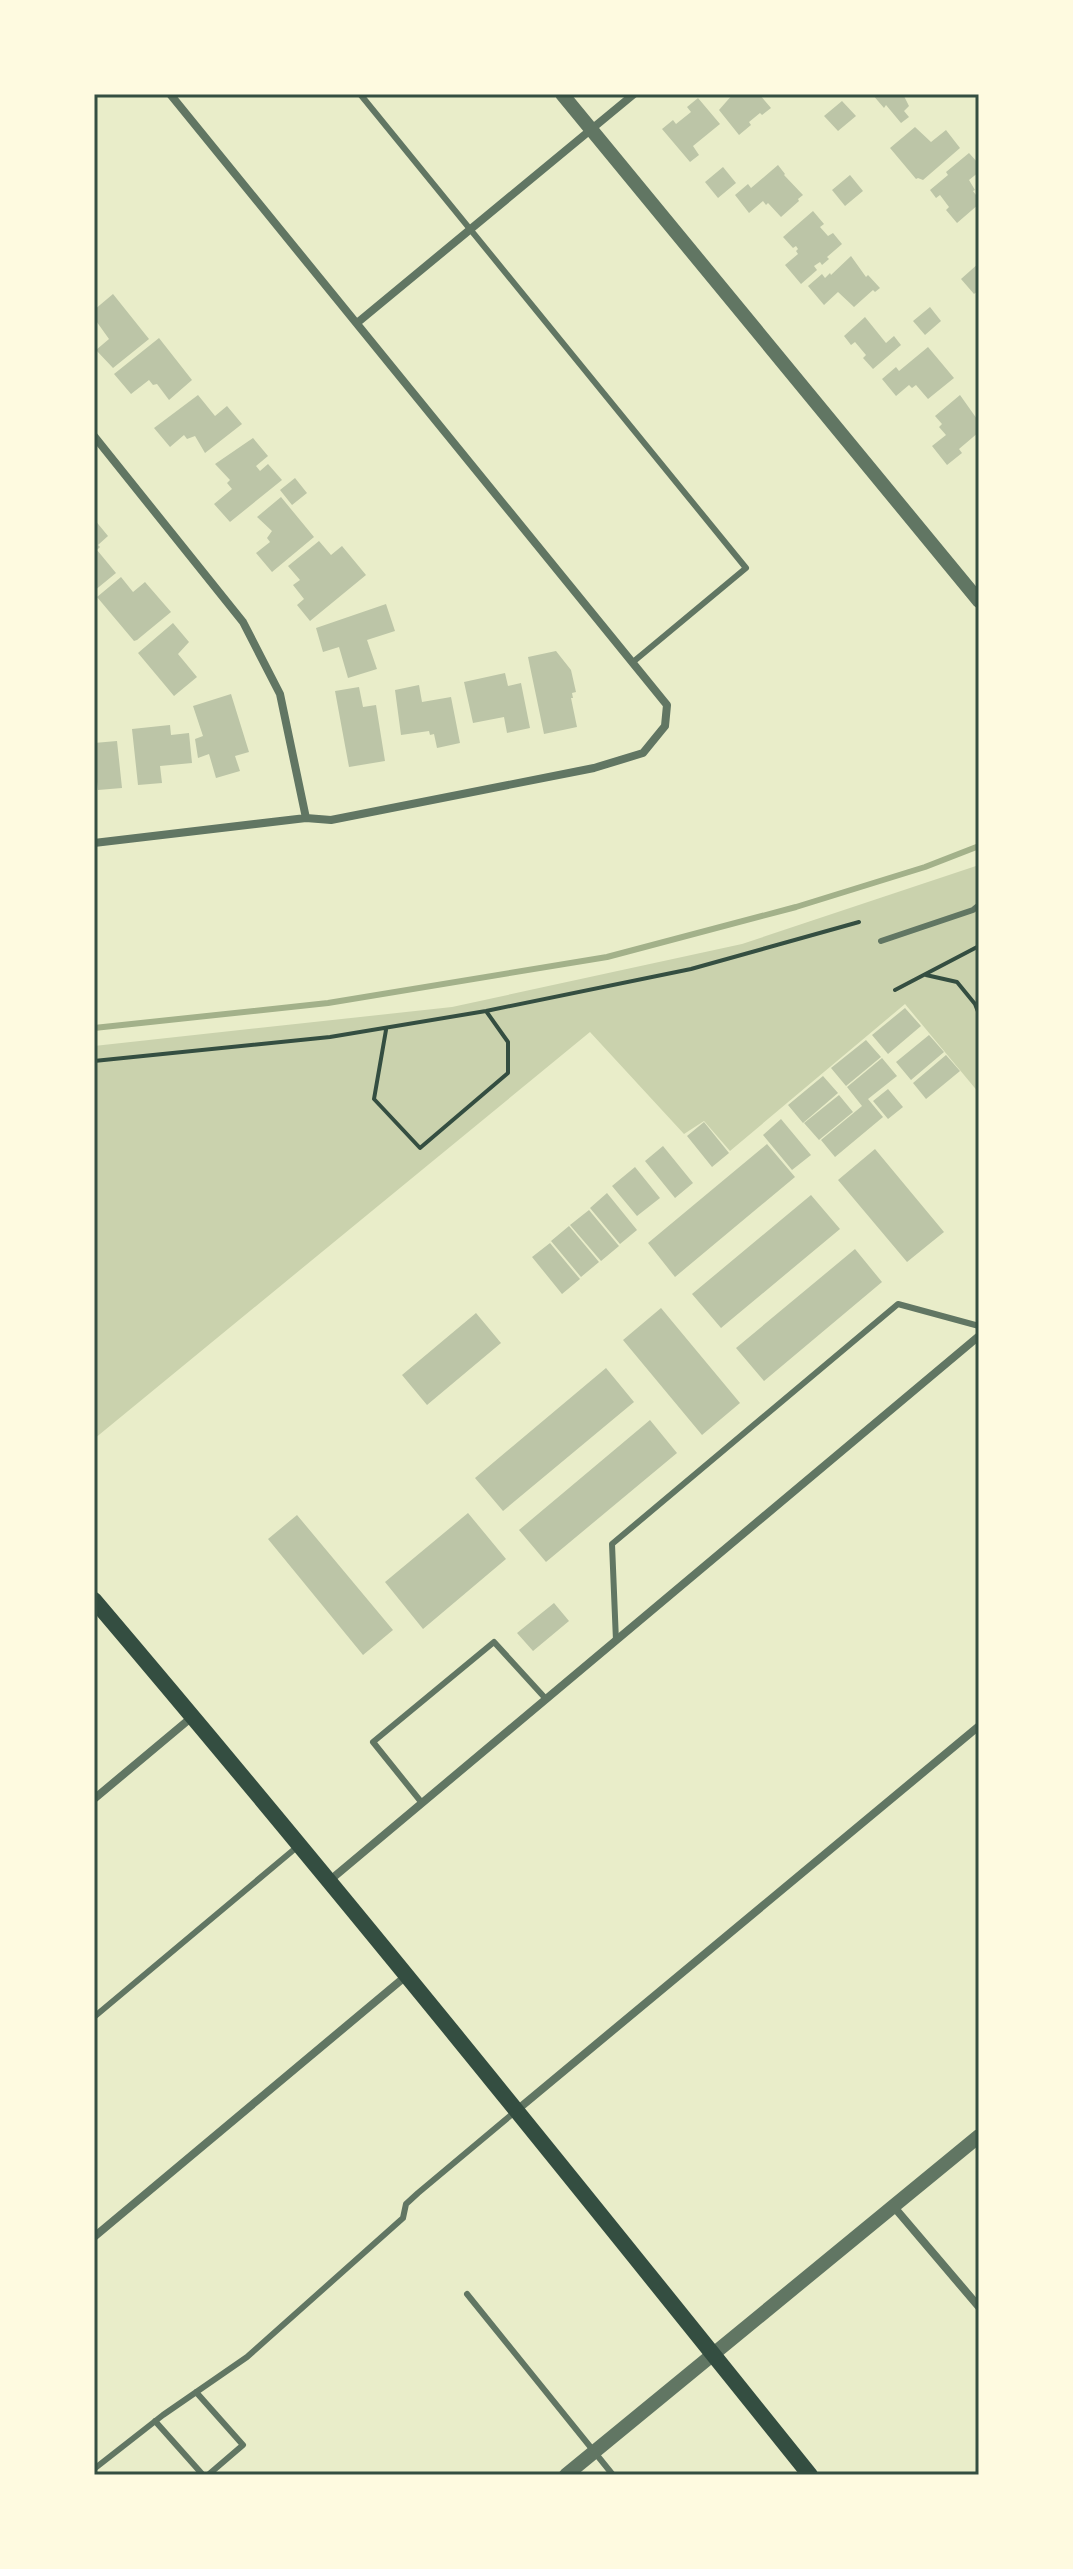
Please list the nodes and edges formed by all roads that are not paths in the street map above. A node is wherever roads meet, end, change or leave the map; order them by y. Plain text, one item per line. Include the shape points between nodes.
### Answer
1 (170, 94) edge
2 (360, 94) edge
3 (562, 94) edge
4 (634, 94) edge
5 (590, 130) junction
6 (469, 230) junction
7 (357, 323) junction
8 (94, 436) edge
9 (979, 601) edge
10 (633, 662) junction
11 (306, 818) junction
12 (94, 843) edge
13 (979, 905) edge
14 (881, 941) dead end
15 (979, 1326) edge
16 (979, 1336) edge
17 (94, 1600) edge
18 (616, 1641) junction
19 (546, 1699) junction
20 (193, 1716) junction
21 (979, 1726) edge
22 (94, 1799) edge
23 (422, 1803) junction
24 (299, 1846) junction
25 (329, 1881) junction
26 (406, 1976) junction
27 (94, 2017) edge
28 (517, 2110) junction
29 (979, 2136) edge
30 (894, 2207) junction
31 (94, 2237) edge
32 (467, 2294) dead end
33 (979, 2307) edge
34 (713, 2354) junction
35 (196, 2392) junction
36 (155, 2421) junction
37 (594, 2452) junction
38 (94, 2469) edge
39 (206, 2475) edge
40 (566, 2475) edge
41 (613, 2475) edge
42 (810, 2475) edge

1 - 7 street
2 - 6 lane
3 - 5 street
4 - 5 street
5 - 6 street
5 - 9 street
6 - 7 street
6 - 10 lane via 746,568
7 - 10 street
8 - 11 street via 243,622 280,694
10 - 11 street via 667,705 665,726 643,753 594,768 331,820
11 - 12 street
13 - 14 lane
15 - 18 lane via 898,1304 612,1544
16 - 18 street
17 - 20 main road
18 - 19 street
19 - 23 street
19 - 23 lane via 494,1642 373,1742
20 - 22 street
20 - 24 main road
21 - 28 street
23 - 25 street
24 - 25 main road
24 - 27 lane
25 - 26 main road
26 - 28 main road
26 - 31 street
28 - 34 main road
28 - 35 lane via 418,2193 406,2204 403,2218 247,2357
29 - 30 street
30 - 33 street
30 - 34 street
32 - 37 lane
34 - 37 street
34 - 42 main road
35 - 36 lane
35 - 39 lane via 243,2445
36 - 38 lane
36 - 39 lane
37 - 40 street
37 - 41 lane

